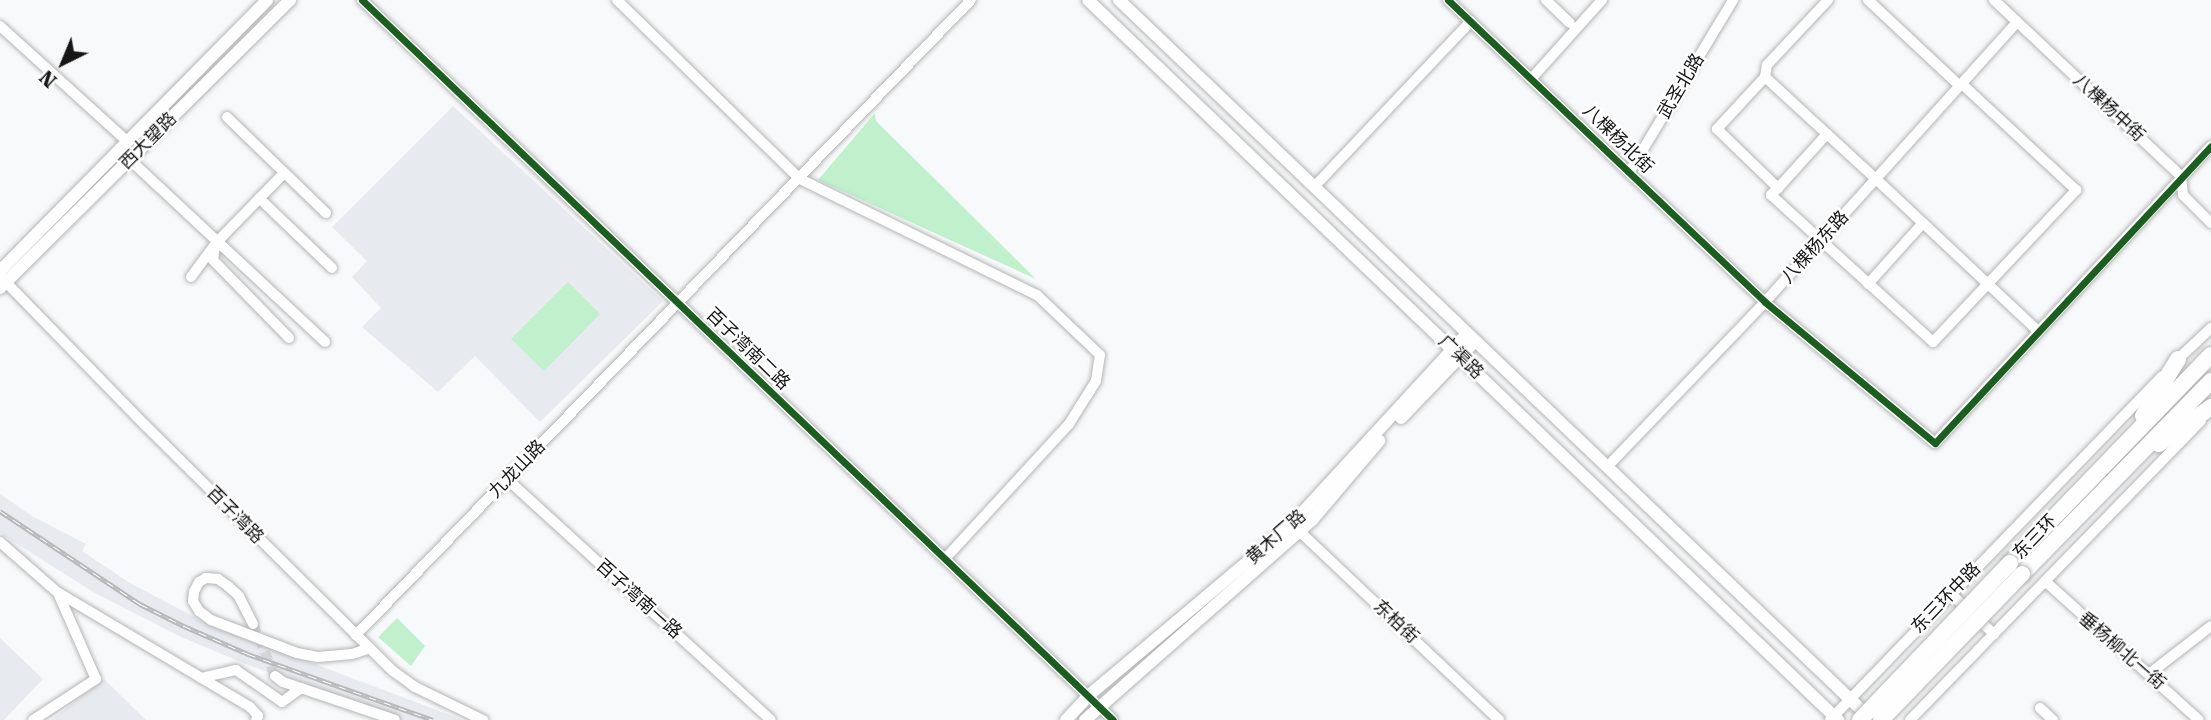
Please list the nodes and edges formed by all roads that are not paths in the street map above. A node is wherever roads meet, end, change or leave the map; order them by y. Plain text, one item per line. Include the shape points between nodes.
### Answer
1 (267, 0) edge
2 (290, 0) edge
3 (362, 0) edge
4 (617, 0) edge
5 (971, 0) edge
6 (1088, 0) edge
7 (1119, 0) edge
8 (1448, 0) edge
9 (1546, 0) edge
10 (1602, 0) edge
11 (1733, 0) edge
12 (1828, 0) edge
13 (1868, 0) edge
14 (1994, 0) edge
15 (1471, 21) junction
16 (2017, 22) junction
17 (1570, 23) dead end
18 (0, 26) edge
19 (1765, 77) junction
20 (1532, 78) junction
21 (1961, 85) junction
22 (227, 117) dead end
23 (1827, 134) junction
24 (127, 141) junction
25 (2211, 146) edge
26 (129, 159) junction
27 (1630, 171) junction
28 (284, 173) junction
29 (2181, 176) junction
30 (800, 179) junction
31 (1876, 179) junction
32 (1314, 187) junction
33 (1778, 188) junction
34 (259, 198) junction
35 (326, 213) dead end
36 (1923, 223) junction
37 (2211, 223) edge
38 (1820, 242) junction
39 (216, 243) junction
40 (332, 268) dead end
41 (191, 277) dead end
42 (1, 282) edge
43 (1868, 284) junction
44 (1988, 284) junction
45 (1765, 302) junction
46 (677, 303) junction
47 (2211, 328) edge
48 (2038, 331) junction
49 (1471, 337) junction
50 (289, 338) dead end
51 (325, 342) dead end
52 (1456, 352) junction
53 (2211, 355) edge
54 (2178, 359) junction
55 (2211, 381) edge
56 (2211, 409) edge
57 (2127, 442) junction
58 (1607, 467) junction
59 (2123, 471) junction
60 (508, 479) junction
61 (1296, 528) junction
62 (0, 542) edge
63 (944, 559) junction
64 (2016, 568) junction
65 (2045, 581) junction
66 (58, 593) junction
67 (1951, 594) junction
68 (253, 624) tunnel mouth
69 (2211, 626) edge
70 (1994, 634) junction
71 (356, 635) junction
72 (370, 648) junction
73 (2149, 674) junction
74 (275, 676) tunnel mouth
75 (201, 678) junction
76 (301, 688) junction
77 (1088, 696) junction
78 (1850, 698) junction
79 (1099, 706) junction
80 (2040, 708) dead end
81 (1834, 719) edge
82 (33, 720) edge
83 (256, 720) edge
84 (395, 720) edge
85 (483, 720) edge
86 (771, 720) edge
87 (1066, 720) edge
88 (1085, 720) edge
89 (1113, 720) edge
90 (1499, 720) edge
91 (1860, 720) edge
92 (1872, 720) edge
93 (1881, 720) edge
94 (1910, 720) edge
95 (2053, 720) edge
96 (2199, 720) edge

1 - 24 main road, 西大望路
2 - 26 main road, 西大望路
3 - 46 street, 百子湾南二路
4 - 30 street
5 - 30 street, 九龙山路
6 - 52 main road, 广渠路
7 - 32 main road, 广渠路
8 - 15 street, 八棵杨北街
9 - 17 street
10 - 20 street
11 - 27 street, 武圣北路
12 - 19 street via 1767,65
13 - 21 street
14 - 16 street, 八棵杨中街
15 - 20 street, 八棵杨北街
15 - 32 street
16 - 21 street, 八棵杨东路
16 - 29 street, 八棵杨中街
18 - 24 street
19 - 23 street
19 - 33 street via 1717,129
20 - 27 street, 八棵杨北街
21 - 31 street, 八棵杨东路
21 - 44 street via 2076,190
22 - 28 street
23 - 31 street
23 - 33 street
24 - 42 main road, 西大望路
25 - 29 street
26 - 39 street
26 - 42 main road, 西大望路
27 - 45 street, 八棵杨北街
28 - 34 street
28 - 35 street
29 - 37 street, 八棵杨中街 via 2183,195
29 - 48 street
30 - 46 street, 九龙山路
30 - 63 street via 1037,295 1100,355 1096,381 1069,424
31 - 36 street
31 - 38 street, 八棵杨东路
32 - 49 main road, 广渠路
33 - 38 street via 1771,195
34 - 39 street
34 - 40 street
36 - 43 street
36 - 44 street
38 - 43 street
38 - 45 street, 八棵杨东路
39 - 41 street
39 - 50 street via 213,260
39 - 51 street
42 - 71 street, 百子湾路
43 - 44 street via 1933,342
44 - 48 street
45 - 48 street, 八棵杨北街 via 1935,443
45 - 58 street, 八棵杨东路
46 - 60 street, 九龙山路
46 - 63 street, 百子湾南二路
47 - 54 street, 东三环中路
49 - 52 main road, 黄木厂路
49 - 58 main road, 广渠路
52 - 61 main road, 黄木厂路
52 - 81 main road, 广渠路
53 - 57 highway, 东三环
54 - 57 highway
54 - 67 street, 东三环中路
55 - 59 highway, 东三环
56 - 59 highway
56 - 65 street
57 - 64 highway, 东三环
58 - 78 main road, 广渠路
59 - 64 highway, 东三环
60 - 71 street, 九龙山路
60 - 86 street, 百子湾南一路
61 - 77 main road, 黄木厂路
61 - 79 main road, 黄木厂路
61 - 90 street, 东柏街
62 - 66 street
63 - 77 street, 百子湾南二路
64 - 91 highway, 东三环, bridge
64 - 93 highway, 东三环, bridge
65 - 70 street
65 - 73 street, 垂杨柳北一街 via 2119,652
66 - 75 street
66 - 82 street via 96,679
67 - 70 street
67 - 78 street, 东三环中路
68 - 72 street via 239,596 219,579 199,582 193,601 211,620 318,657
69 - 73 street
70 - 94 street
71 - 72 street, 百子湾路
72 - 85 street, 百子湾路 via 415,687
73 - 96 street, 垂杨柳北一街
74 - 76 street
75 - 76 street via 236,670 282,702
75 - 83 street via 250,707
76 - 84 street
77 - 79 street, 百子湾南二路
77 - 87 main road, 黄木厂路
78 - 81 street, 东三环中路
78 - 92 main road, 广渠路
79 - 88 main road, 黄木厂路
79 - 89 street, 百子湾南二路
80 - 95 street

